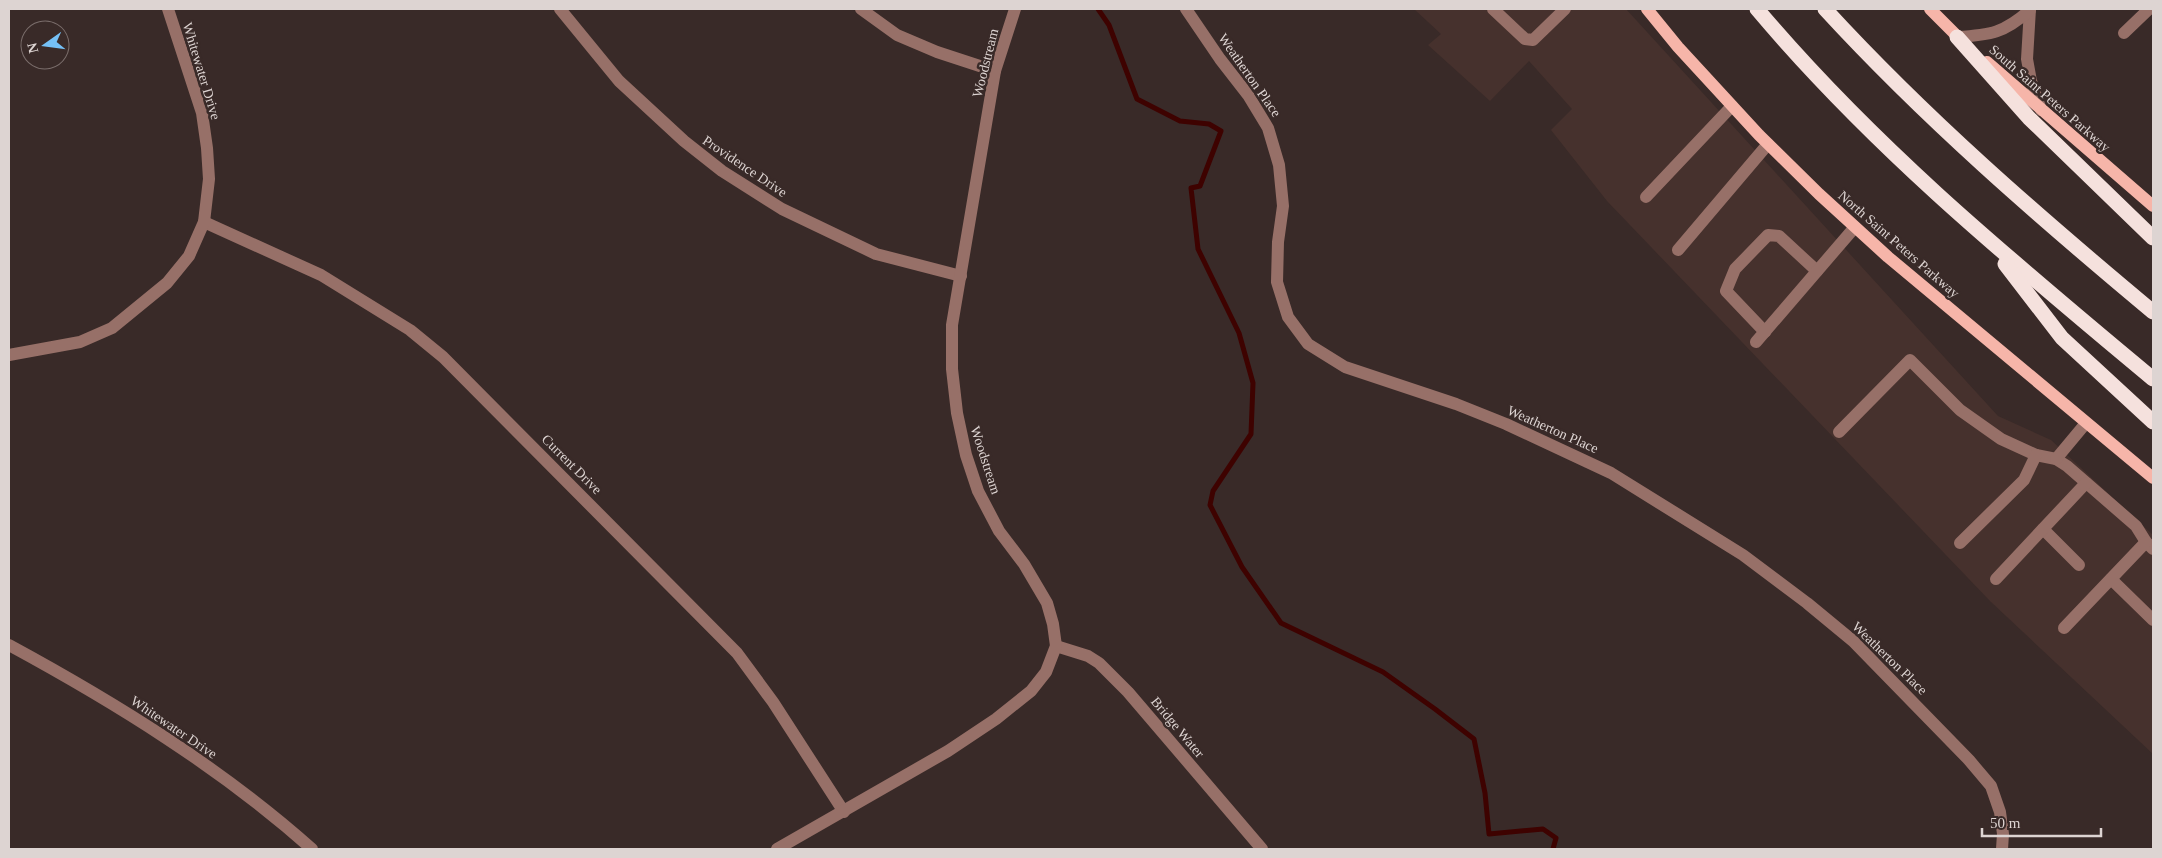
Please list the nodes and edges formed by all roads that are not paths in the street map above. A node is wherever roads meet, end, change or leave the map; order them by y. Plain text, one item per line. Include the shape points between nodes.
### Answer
1 (168, 9) edge
2 (560, 9) edge
3 (861, 9) edge
4 (1015, 9) edge
5 (1186, 9) edge
6 (1494, 9) edge
7 (1565, 9) edge
8 (1646, 9) edge
9 (1757, 9) edge
10 (1825, 9) edge
11 (1930, 9) edge
12 (2030, 9) edge
13 (2149, 9) edge
14 (2124, 33) dead end
15 (1958, 37) junction
16 (995, 71) junction
17 (1732, 106) junction
18 (2041, 110) junction
19 (1768, 144) junction
20 (1646, 196) dead end
21 (2153, 206) edge
22 (204, 222) junction
23 (1855, 227) junction
24 (2153, 238) edge
25 (1988, 241) junction
26 (1678, 250) dead end
27 (1817, 271) junction
28 (961, 276) junction
29 (2153, 312) edge
30 (1765, 332) junction
31 (1756, 342) dead end
32 (9, 355) edge
33 (2153, 379) edge
34 (2153, 422) edge
35 (2086, 423) junction
36 (1839, 432) dead end
37 (2036, 455) junction
38 (2056, 459) junction
39 (2153, 478) edge
40 (2086, 483) junction
41 (2043, 529) junction
42 (1960, 543) dead end
43 (2150, 546) edge
44 (2079, 565) dead end
45 (1996, 579) dead end
46 (2111, 579) junction
47 (2153, 620) edge
48 (2064, 628) dead end
49 (9, 645) edge
50 (1056, 646) junction
51 (844, 812) junction
52 (312, 849) edge
53 (777, 849) edge
54 (1262, 849) edge
55 (2002, 849) edge

1 - 22 street, Whitewater Drive via 202,113 209,179
2 - 28 street, Providence Drive via 619,81 684,142 722,171 782,209 876,254
3 - 16 street via 897,35
4 - 16 street, Woodstream
5 - 55 street, Weatherton Place via 1268,128 1279,165 1282,206 1278,282 1288,317 1308,344 1345,367 1456,404 1612,473 1743,555 1854,642 1969,760 1991,786 2000,812
6 - 7 street via 1525,39 1533,40
8 - 17 main road, North Saint Peters Parkway
9 - 25 highway via 1846,107
10 - 29 highway via 1878,67 1948,134
11 - 15 main road, South Saint Peters Parkway
12 - 15 street via 2013,25 1999,31
12 - 18 street via 2027,59 2030,81
13 - 14 street
15 - 18 main road, South Saint Peters Parkway
15 - 24 highway via 2029,118
16 - 28 street, Woodstream
17 - 19 main road, North Saint Peters Parkway
17 - 20 street
18 - 21 main road, South Saint Peters Parkway
19 - 23 main road, North Saint Peters Parkway
19 - 26 street
22 - 32 street, Whitewater Drive via 188,256 167,283 112,328 80,342
22 - 51 street, Current Drive via 322,275 410,330 444,357 737,653 773,702
23 - 27 street
23 - 35 main road, North Saint Peters Parkway
25 - 33 highway
25 - 34 highway via 2062,338
27 - 30 street
27 - 30 street via 1779,236 1768,235 1735,270 1726,291
28 - 50 street, Woodstream via 952,325 952,369 966,455 978,490 999,530 1047,603 1054,624
30 - 31 street
35 - 38 street
35 - 39 main road, North Saint Peters Parkway
36 - 37 street via 1910,360 1960,410 2001,439
37 - 38 street
37 - 42 street via 2024,480
38 - 40 street
40 - 41 street
40 - 43 street via 2136,526
41 - 44 street
41 - 45 street
43 - 46 street
46 - 47 street
46 - 48 street
49 - 52 street, Whitewater Drive via 145,724 237,789
50 - 51 street, Woodstream via 1046,672 1031,691 996,719
50 - 54 street, Bridge Water via 1088,656 1111,673
51 - 53 street, Woodstream

